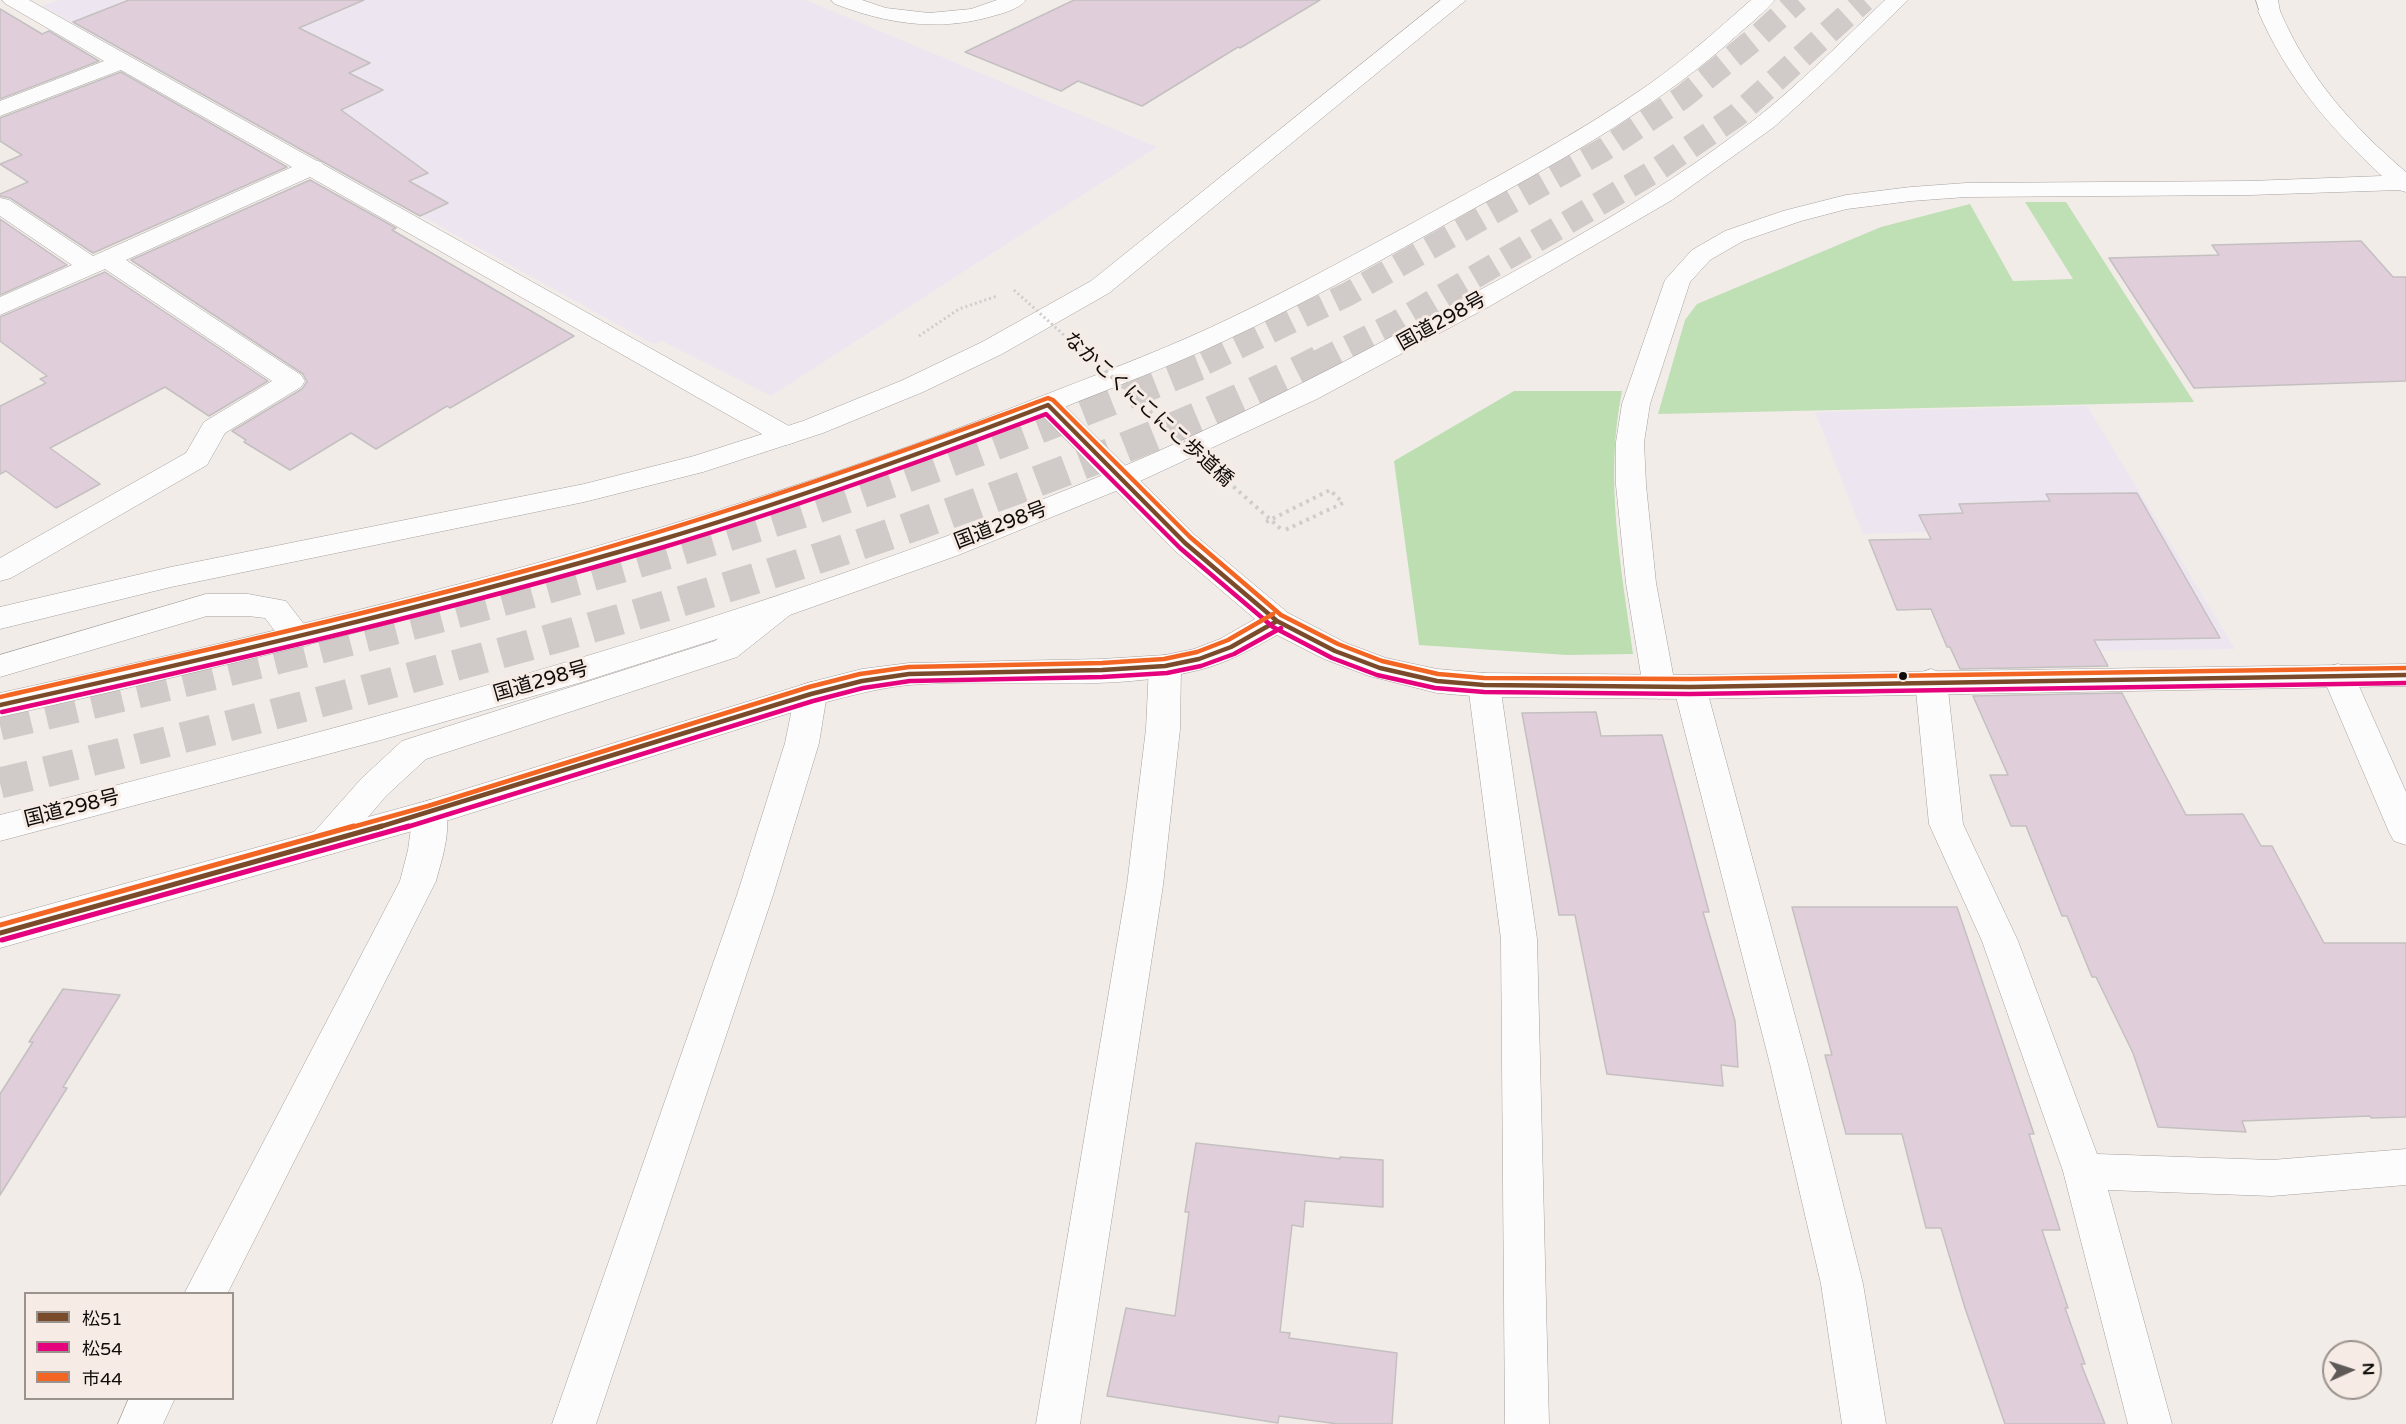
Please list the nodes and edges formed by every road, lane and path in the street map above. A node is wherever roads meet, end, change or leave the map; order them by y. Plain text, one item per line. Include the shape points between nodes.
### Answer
1 (842, 0) edge
2 (1015, 0) edge
3 (1455, 0) edge
4 (1764, 0) edge
5 (1897, 0) edge
6 (24, 2) edge
7 (2268, 5) edge
8 (121, 62) junction
9 (0, 109) edge
10 (312, 167) junction
11 (2405, 184) edge
12 (0, 205) edge
13 (100, 263) junction
14 (1014, 290) dead end
15 (1003, 294) dead end
16 (0, 308) edge
17 (916, 338) dead end
18 (1048, 405) junction
19 (786, 436) junction
20 (1122, 478) junction
21 (1266, 522) dead end
22 (0, 571) edge
23 (779, 607) junction
24 (0, 618) edge
25 (1277, 621) junction
26 (298, 637) junction
27 (0, 666) edge
28 (1164, 666) junction
29 (2338, 675) junction
30 (2406, 675) edge
31 (1931, 681) junction
32 (1484, 685) junction
33 (1675, 687) junction
34 (811, 694) junction
35 (0, 705) edge
36 (430, 813) junction
37 (0, 828) edge
38 (2406, 832) edge
39 (326, 842) junction
40 (0, 933) edge
41 (2406, 1167) edge
42 (2083, 1171) junction
43 (206, 1292) edge
44 (152, 1400) edge
45 (140, 1424) edge
46 (574, 1424) edge
47 (1058, 1424) edge
48 (1527, 1424) edge
49 (1864, 1424) edge
50 (2150, 1424) edge

1 - 2 main road via 910,19 976,15
3 - 19 main road via 1100,287 913,386
4 - 18 main road via 1657,89 1578,140 1326,280 1223,332
5 - 20 main road, 国道298号 via 1764,123 1682,181 1584,242 1300,398
6 - 8 main road
7 - 11 main road via 2284,46 2306,79 2350,131
8 - 9 main road
8 - 10 main road
10 - 13 main road
10 - 19 main road
11 - 33 main road via 1911,194 1845,202 1792,216 1734,236 1701,255 1678,279 1636,404 1630,442 1641,583
12 - 13 main road
13 - 16 main road
13 - 22 main road via 291,381 214,428 197,459
14 - 21 path, なかこくにこにこ歩道橋, bridge via 1283,531 1343,503 1330,490
15 - 17 path via 959,309
18 - 20 main road
18 - 26 main road via 773,505 620,551
19 - 24 main road via 703,463 584,493 171,577
20 - 23 main road, 国道298号 via 850,584
20 - 25 main road via 1185,543
23 - 37 main road, 国道298号 via 562,676 253,764
23 - 39 main road via 726,650 414,750 374,787
25 - 28 main road via 1231,647
25 - 32 main road via 1335,651 1380,668 1437,681
26 - 27 main road via 275,609 206,605
26 - 35 main road
28 - 34 main road via 909,674
28 - 47 main road via 1163,729 1145,885
29 - 30 main road
29 - 31 main road
29 - 38 main road
31 - 33 main road
31 - 42 main road via 1946,824 2000,941
32 - 33 main road
32 - 48 main road via 1519,939
33 - 49 main road via 1790,1064 1842,1284
34 - 36 main road
34 - 46 main road via 802,743 755,895
36 - 39 main road
36 - 43 main road via 418,881
39 - 40 main road
41 - 42 main road via 2272,1178
42 - 50 main road
44 - 45 main road

